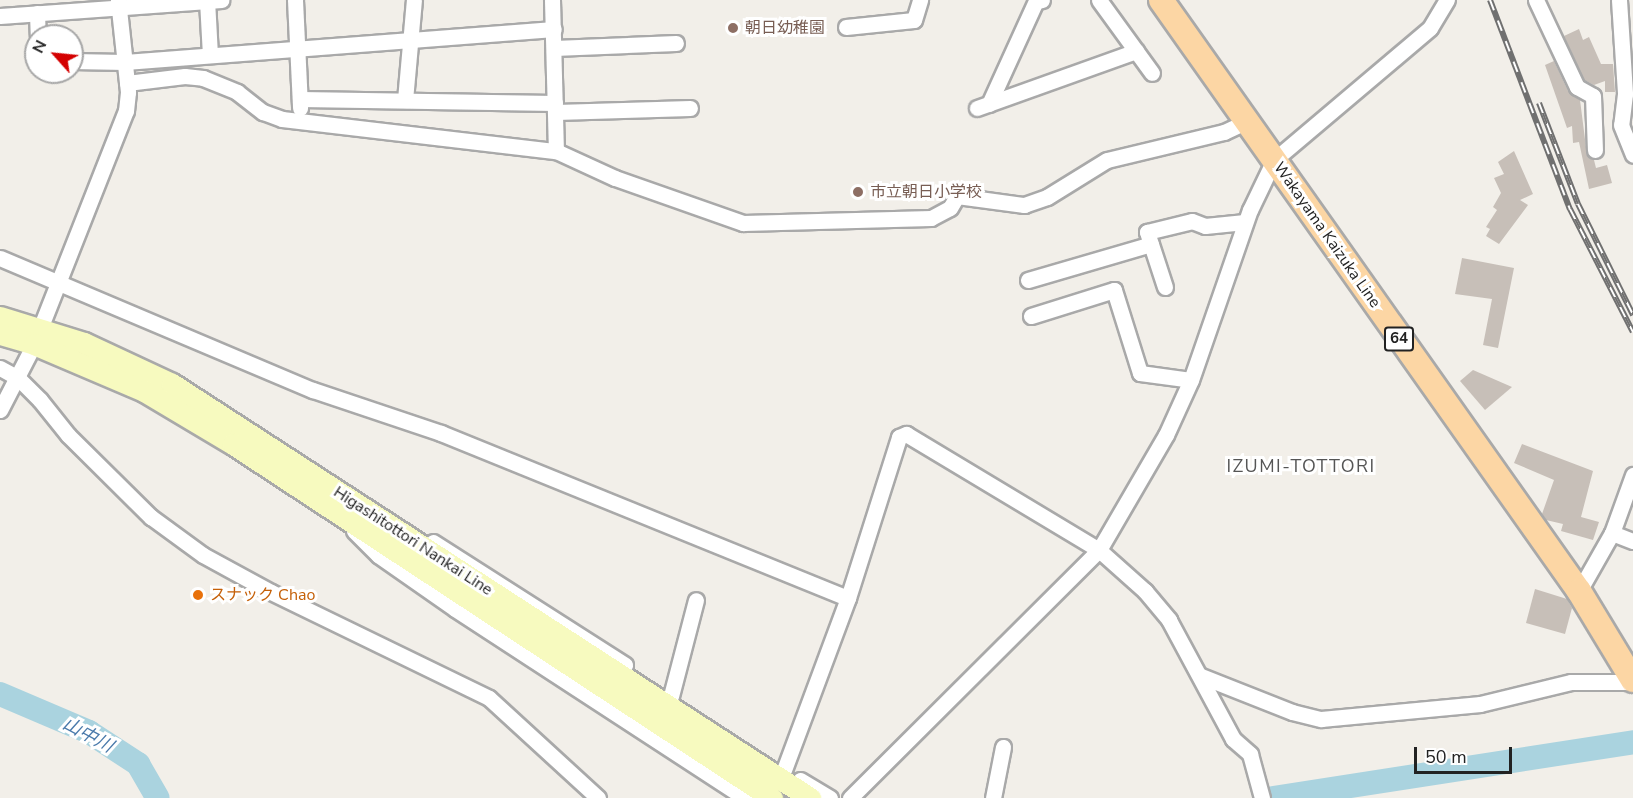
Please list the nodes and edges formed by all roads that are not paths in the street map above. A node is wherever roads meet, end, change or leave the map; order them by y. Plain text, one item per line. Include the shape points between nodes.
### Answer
1 (212, 0) edge
2 (295, 0) edge
3 (414, 0) edge
4 (552, 0) edge
5 (920, 0) edge
6 (1042, 0) edge
7 (1100, 0) edge
8 (1161, 0) edge
9 (1447, 0) edge
10 (1536, 0) edge
11 (1619, 0) edge
12 (118, 3) edge
13 (36, 13) junction
14 (0, 16) edge
15 (37, 24) edge
16 (846, 27) dead end
17 (554, 29) junction
18 (409, 39) junction
19 (676, 44) dead end
20 (299, 48) junction
21 (554, 48) junction
22 (1136, 51) junction
23 (210, 56) junction
24 (84, 61) edge
25 (125, 62) junction
26 (1152, 73) dead end
27 (127, 83) junction
28 (300, 99) junction
29 (405, 100) junction
30 (556, 108) junction
31 (690, 108) dead end
32 (299, 120) junction
33 (1248, 121) junction
34 (1595, 150) dead end
35 (556, 151) junction
36 (1633, 155) edge
37 (1274, 160) junction
38 (1245, 222) junction
39 (1151, 244) junction
40 (0, 258) edge
41 (1028, 280) dead end
42 (59, 283) junction
43 (1166, 287) dead end
44 (0, 316) edge
45 (1031, 316) dead end
46 (0, 334) edge
47 (37, 336) junction
48 (0, 368) edge
49 (18, 378) junction
50 (1191, 380) junction
51 (0, 410) edge
52 (1633, 475) edge
53 (329, 507) junction
54 (365, 510) junction
55 (1612, 533) junction
56 (1633, 541) edge
57 (1099, 550) junction
58 (1579, 591) junction
59 (848, 598) junction
60 (696, 600) dead end
61 (1201, 676) junction
62 (1633, 681) edge
63 (671, 696) junction
64 (1003, 747) dead end
65 (711, 748) junction
66 (784, 770) junction
67 (1260, 791) edge
68 (598, 798) edge
69 (745, 798) edge
70 (772, 798) edge
71 (810, 798) edge
72 (830, 798) edge
73 (850, 798) edge
74 (993, 798) edge

1 - 12 street
1 - 23 street
2 - 20 street
3 - 18 street
4 - 17 street
5 - 16 street via 914,20
6 - 22 street via 1036,1 983,106
7 - 22 street
8 - 33 main road, Wakayama Kaizuka Line / 64
9 - 37 street via 1430,28
10 - 34 street via 1577,87 1593,96
11 - 36 street via 1625,94 1621,125
12 - 13 street
12 - 25 street
13 - 14 street
13 - 15 street
17 - 18 street
17 - 21 street
18 - 20 street
18 - 29 street
19 - 21 street
20 - 23 street
20 - 28 street
21 - 30 street
22 - 26 street
23 - 25 street
24 - 25 street
25 - 27 street
27 - 32 street via 185,76 203,78 237,92 263,112
27 - 42 street via 126,111
28 - 29 street
28 - 32 street
29 - 30 street
30 - 31 street
30 - 35 street
32 - 35 street
33 - 35 street via 1224,132 1107,160 1047,197 1024,205 957,196 950,208 932,218 742,223 615,178
33 - 37 main road, Wakayama Kaizuka Line / 64
37 - 38 street
37 - 58 main road, Wakayama Kaizuka Line / 64
38 - 39 street via 1206,226 1192,220 1148,232
38 - 50 street
39 - 41 street
39 - 43 street
40 - 42 street
42 - 47 street
42 - 59 street via 313,390 441,433
44 - 47 main road, Higashitottori Nankai Line
45 - 50 street via 1114,290 1140,373
46 - 47 main road, Higashitottori Nankai Line
47 - 49 street
47 - 53 main road, Higashitottori Nankai Line via 144,391
47 - 54 main road, Higashitottori Nankai Line via 116,356 172,384
48 - 49 street
49 - 51 street
49 - 68 street via 68,435 151,517 203,555 291,603 489,698
50 - 57 street via 1166,435
52 - 55 street via 1620,491
53 - 65 main road, Higashitottori Nankai Line
53 - 69 street via 388,562 606,710
54 - 63 street via 474,565
54 - 65 main road, Higashitottori Nankai Line
55 - 56 street
55 - 58 street
57 - 59 street via 906,434 899,437
57 - 61 street via 1145,591 1170,620
57 - 73 street
58 - 62 main road, Wakayama Kaizuka Line / 64
59 - 66 street
60 - 63 street
61 - 62 street via 1292,712 1321,719 1480,704 1571,682
61 - 67 street via 1233,739 1250,754
63 - 66 street
64 - 74 street
65 - 70 main road, Higashitottori Nankai Line
65 - 71 main road, Higashitottori Nankai Line
66 - 72 street

